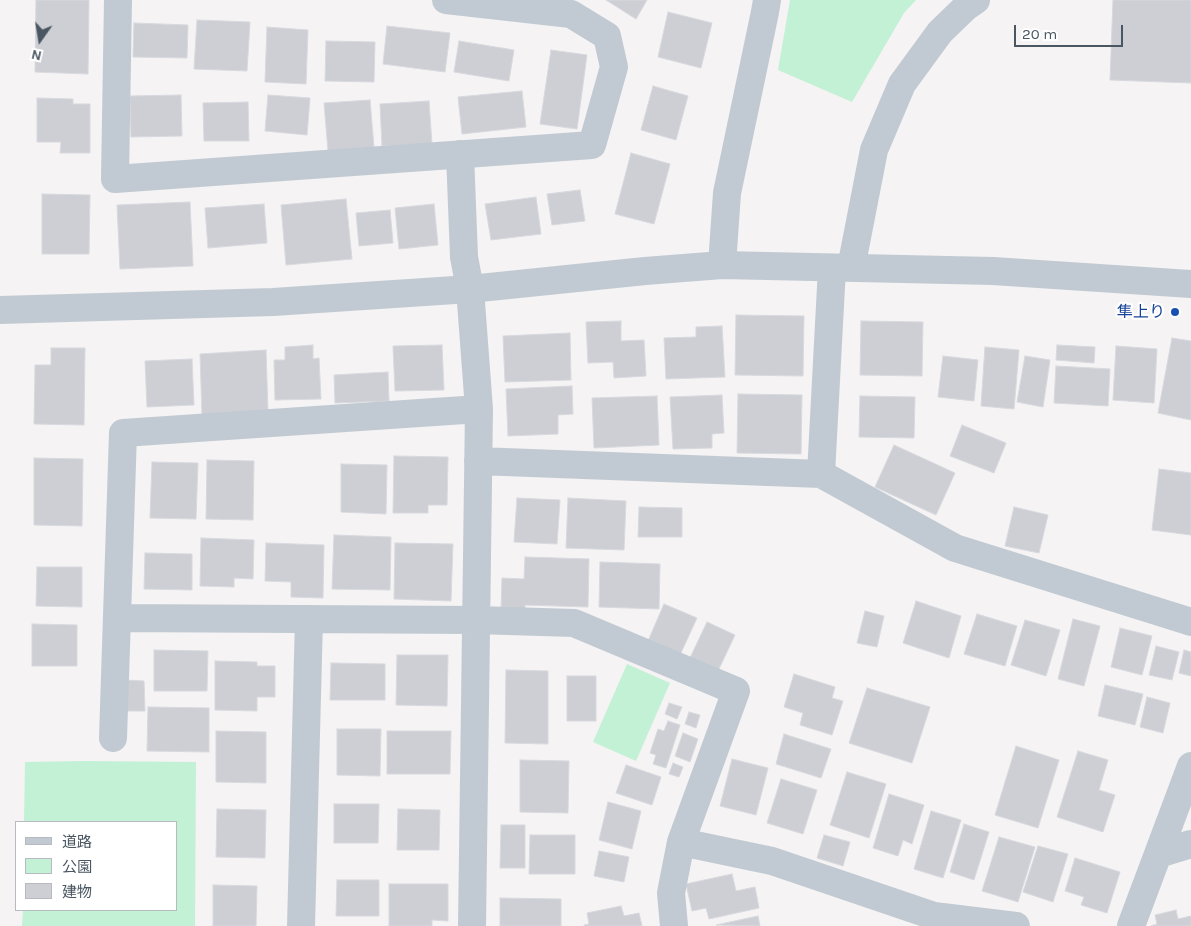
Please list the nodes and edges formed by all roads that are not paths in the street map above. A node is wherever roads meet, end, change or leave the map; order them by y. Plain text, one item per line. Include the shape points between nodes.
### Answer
1 (118, 0) edge
2 (446, 0) edge
3 (767, 0) edge
4 (976, 0) edge
5 (460, 154) junction
6 (722, 265) junction
7 (841, 268) junction
8 (1191, 284) edge
9 (470, 289) junction
10 (0, 310) edge
11 (478, 409) junction
12 (478, 461) junction
13 (821, 474) junction
14 (117, 618) junction
15 (309, 619) junction
16 (476, 620) junction
17 (1191, 622) edge
18 (114, 738) dead end
19 (1191, 766) edge
20 (681, 842) junction
21 (1191, 844) edge
22 (1158, 854) junction
23 (301, 926) edge
24 (472, 926) edge
25 (674, 926) edge
26 (1016, 926) edge
27 (1131, 926) edge

1 - 5 street via 115,179
2 - 5 street via 571,14 607,36 614,67 592,145
3 - 6 street via 727,193
4 - 7 street via 940,32 902,84 874,150
5 - 9 street via 464,257
6 - 7 street
6 - 9 street
7 - 8 street via 993,271
7 - 13 street
9 - 10 street via 273,302
9 - 11 street
11 - 12 street
11 - 14 street via 123,433
12 - 13 street
12 - 16 street
13 - 17 street via 955,548
14 - 15 street
14 - 18 street
15 - 16 street
15 - 23 street
16 - 20 street via 574,623 736,691
16 - 24 street
19 - 22 street
20 - 25 street via 671,893
20 - 26 street via 772,861 934,916
21 - 22 street
22 - 27 street

